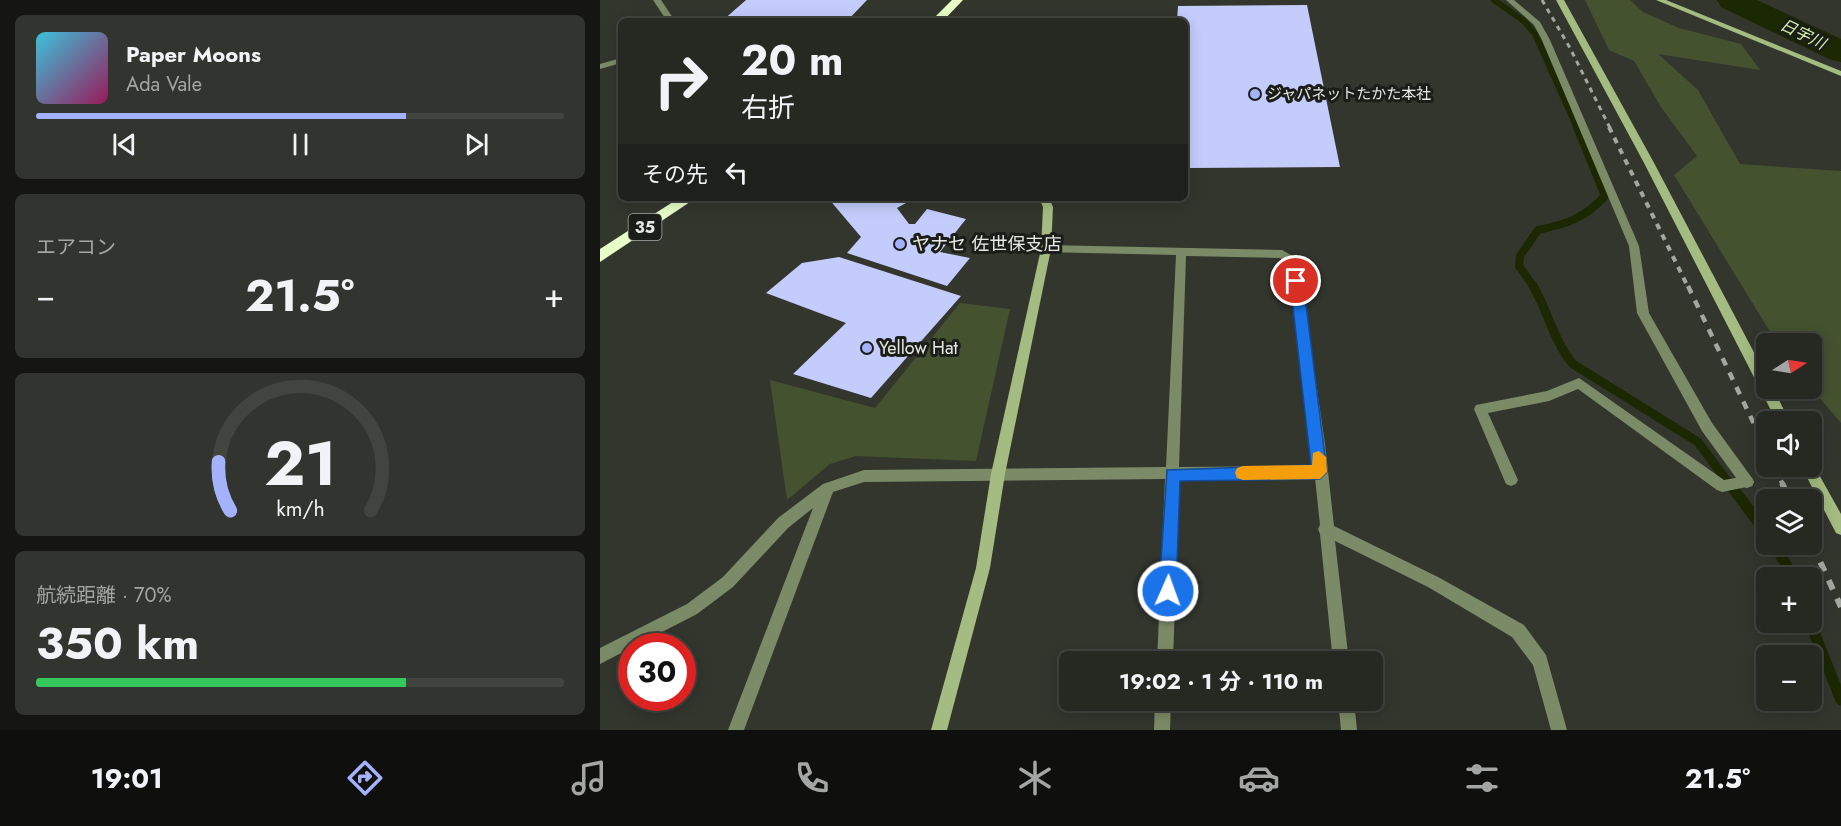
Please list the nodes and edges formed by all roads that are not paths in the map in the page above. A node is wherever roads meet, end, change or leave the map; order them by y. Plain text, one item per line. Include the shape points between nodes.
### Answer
1 (657, 0) edge
2 (958, 0) edge
3 (1510, 0) edge
4 (1560, 0) edge
5 (1660, 0) edge
6 (668, 18) edge
7 (940, 18) edge
8 (618, 61) edge
9 (600, 67) edge
10 (1841, 74) edge
11 (684, 201) edge
12 (1045, 201) edge
13 (1046, 249) junction
14 (1181, 253) junction
15 (600, 257) edge
16 (1778, 411) edge
17 (1320, 472) junction
18 (998, 474) junction
19 (1172, 475) junction
20 (1813, 477) edge
21 (1511, 480) dead end
22 (828, 488) junction
23 (1841, 528) edge
24 (1325, 529) junction
25 (1165, 651) edge
26 (1340, 651) edge
27 (600, 656) edge
28 (1163, 711) edge
29 (1347, 711) edge
30 (736, 730) edge
31 (939, 730) edge
32 (1162, 730) edge
33 (1349, 730) edge
34 (1559, 730) edge

1 - 6 street
2 - 7 highway
3 - 21 street via 1537,24 1546,40 1601,165 1634,246 1643,313 1707,427 1747,482 1722,486 1579,383 1549,396 1480,409
4 - 16 street
5 - 10 street
8 - 9 street
11 - 15 highway, 35
12 - 13 street
13 - 14 street
13 - 18 street
14 - 17 street via 1282,254 1294,262
14 - 19 street
17 - 19 street
17 - 24 street
18 - 19 street
18 - 22 street via 864,476
18 - 31 street via 983,568
19 - 25 street
20 - 23 street
22 - 27 street via 783,523 728,582 701,602
22 - 30 street
24 - 26 street
24 - 34 street via 1433,582 1518,631 1540,661
28 - 32 street
29 - 33 street

